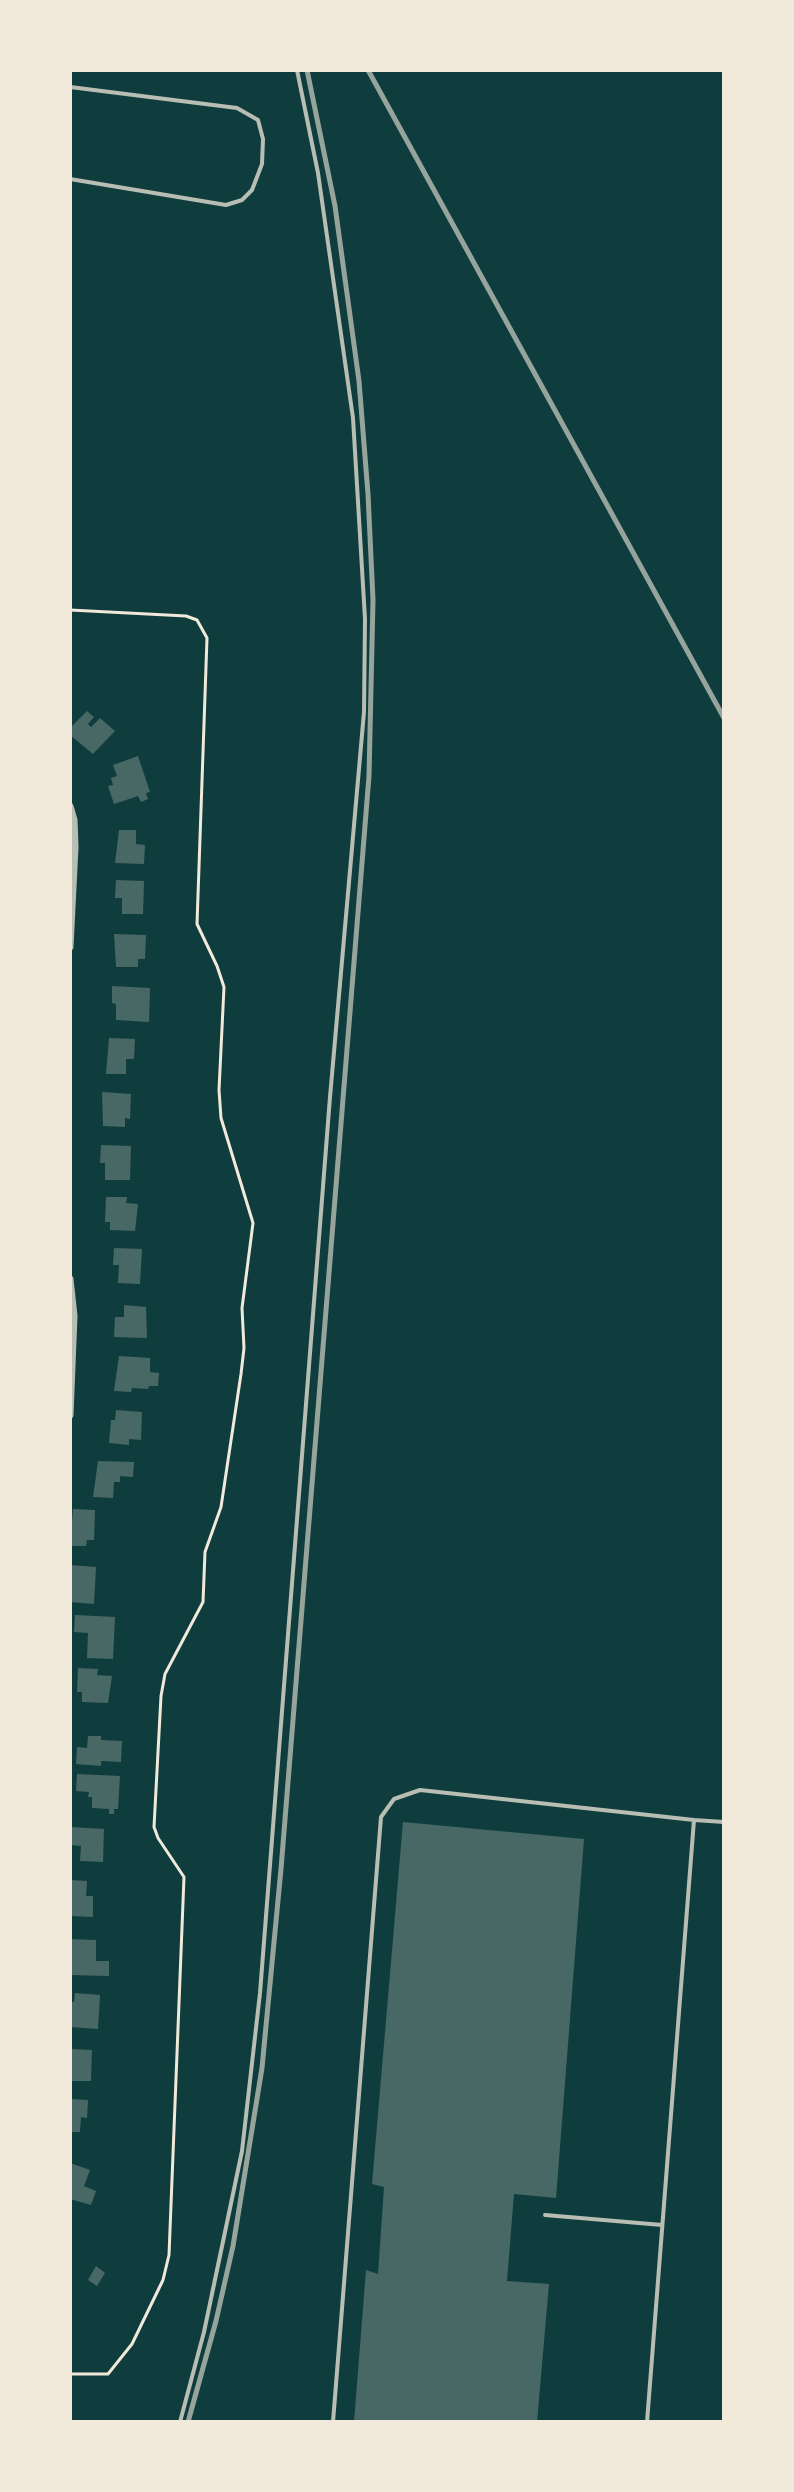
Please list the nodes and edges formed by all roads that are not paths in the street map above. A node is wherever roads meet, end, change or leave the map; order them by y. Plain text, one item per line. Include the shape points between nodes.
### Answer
1 (297, 70) edge
2 (70, 87) edge
3 (70, 179) edge
4 (70, 806) edge
5 (70, 947) edge
6 (70, 1279) edge
7 (70, 1415) edge
8 (694, 1820) junction
9 (724, 1822) edge
10 (545, 2215) dead end
11 (662, 2225) junction
12 (180, 2422) edge
13 (333, 2422) edge
14 (647, 2422) edge

1 - 12 lane via 318,173 353,418 365,619 364,712 260,1993 242,2151
2 - 3 lane via 237,108 258,120 263,139 262,164 252,190 226,205
4 - 5 street via 75,847
6 - 7 street
8 - 9 lane
8 - 11 lane
8 - 13 lane via 420,1790 394,1799 381,1817
10 - 11 lane
11 - 14 lane

